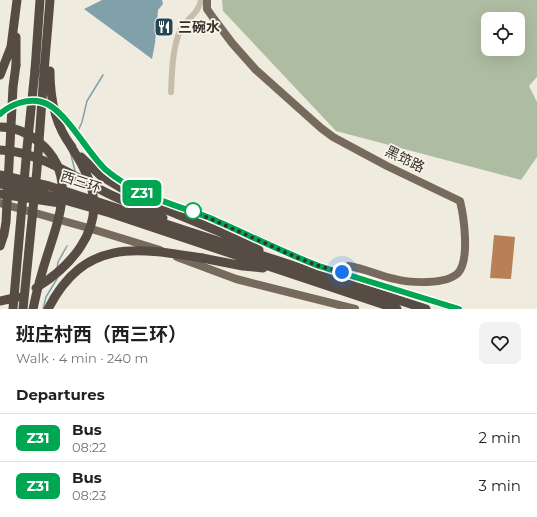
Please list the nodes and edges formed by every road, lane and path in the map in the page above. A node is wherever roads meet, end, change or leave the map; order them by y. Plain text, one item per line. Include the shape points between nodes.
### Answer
1 (17, 0) edge
2 (40, 0) edge
3 (50, 0) edge
4 (53, 0) edge
5 (201, 0) edge
6 (207, 0) edge
7 (43, 71) junction
8 (0, 75) edge
9 (171, 92) dead end
10 (0, 114) edge
11 (0, 127) edge
12 (69, 143) junction
13 (0, 150) edge
14 (0, 175) edge
15 (0, 184) edge
16 (1, 197) edge
17 (99, 209) junction
18 (206, 237) junction
19 (0, 246) edge
20 (282, 266) junction
21 (342, 272) junction
22 (0, 301) edge
23 (13, 309) edge
24 (23, 309) edge
25 (33, 309) edge
26 (48, 309) edge
27 (355, 309) edge
28 (398, 309) edge
29 (426, 309) edge
30 (459, 309) edge

1 - 8 highway via 14,30
1 - 19 highway, bridge via 16,65 6,222
2 - 7 highway
3 - 7 highway
4 - 7 highway
5 - 9 street via 200,7 179,32 173,56
6 - 21 main road, 黑筇路 via 207,8 214,19 256,70 321,128 387,166 460,201 464,252 463,265 457,274 427,282 410,282 357,267 348,266
7 - 12 highway, bridge via 53,108
7 - 23 highway, bridge via 27,148
7 - 24 highway, bridge via 37,169
10 - 21 main road via 15,104 43,102 62,116 102,166 113,176 143,194 211,219 298,258
11 - 25 highway, bridge via 22,131 43,145 56,162 61,179 63,196 60,215
12 - 20 highway, bridge via 101,176 138,198 235,238
12 - 22 highway, bridge via 92,189 94,211 89,234 75,255 53,276 18,298
13 - 18 highway via 19,153 46,163 110,195
14 - 18 highway, 西三环 via 49,186
15 - 17 highway, 西三环
16 - 17 highway
16 - 27 main road via 236,279
17 - 20 highway, 西三环
18 - 20 highway, 西三环
20 - 26 highway, bridge via 243,266 202,258 140,251 114,252 103,255 74,272 61,287
20 - 28 highway, 西三环
20 - 29 highway, 西三环
21 - 30 main road

